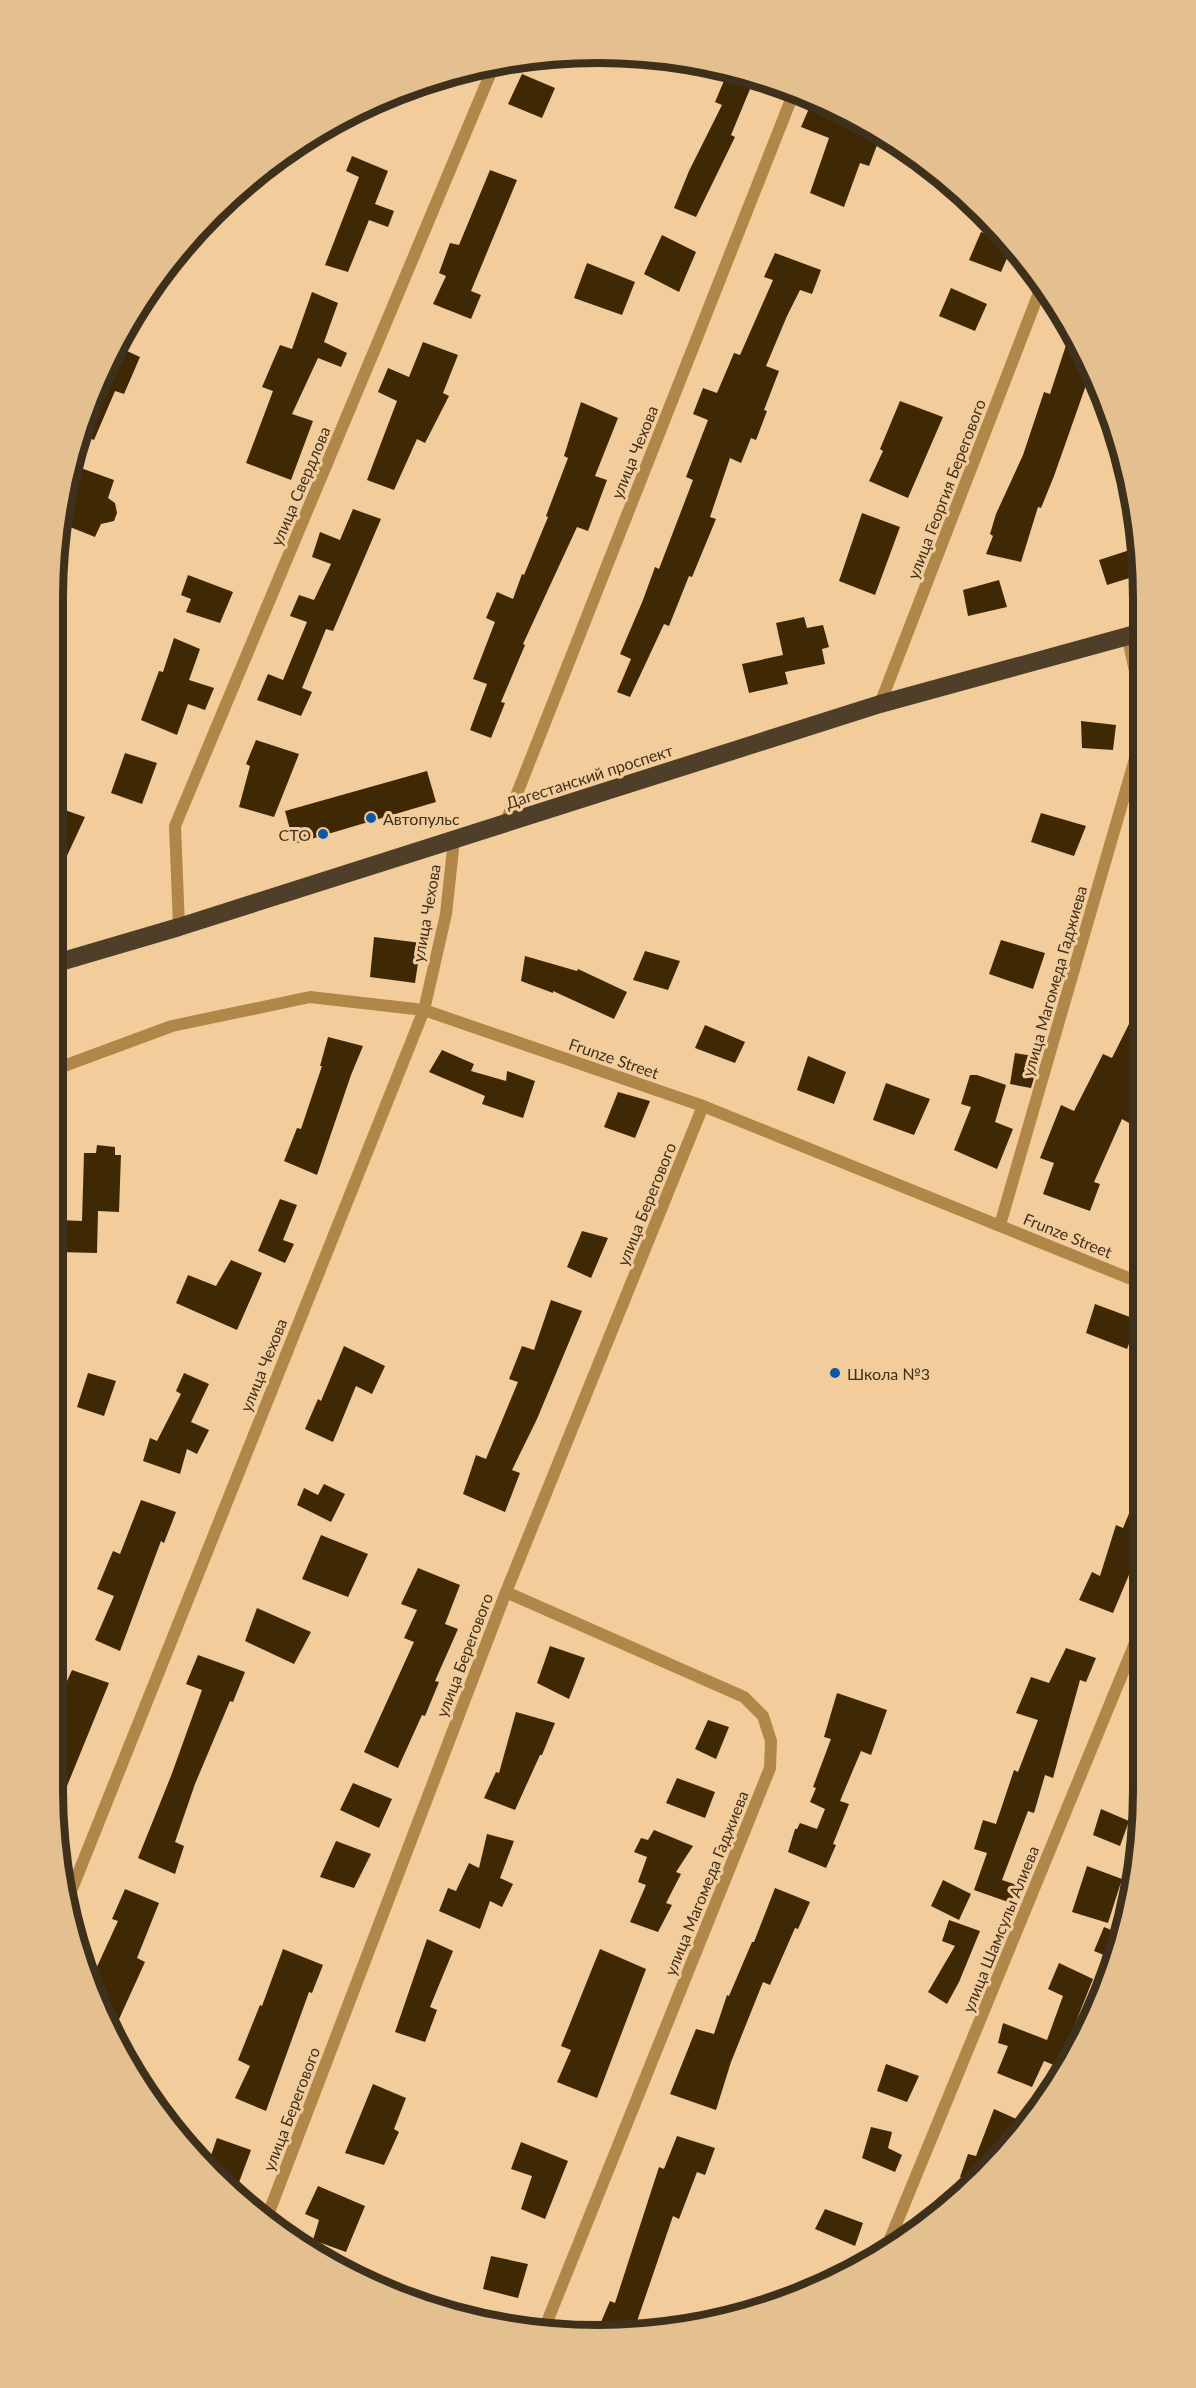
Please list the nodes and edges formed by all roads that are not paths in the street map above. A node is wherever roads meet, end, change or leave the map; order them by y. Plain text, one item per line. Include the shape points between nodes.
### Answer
1 (490, 74) edge
2 (791, 99) edge
3 (1038, 295) edge
4 (1133, 634) edge
5 (880, 704) junction
6 (1133, 766) edge
7 (505, 824) junction
8 (454, 840) junction
9 (178, 927) junction
10 (63, 961) edge
11 (424, 1010) junction
12 (63, 1066) edge
13 (703, 1106) junction
14 (1000, 1225) junction
15 (1133, 1280) edge
16 (506, 1592) junction
17 (1133, 1648) edge
18 (72, 1889) edge
19 (269, 2212) edge
20 (891, 2238) edge
21 (547, 2322) edge

1 - 9 street, улица Свердлова via 175,826
2 - 7 street, улица Чехова
3 - 5 street, улица Георгия Берегового
4 - 5 highway, Дагестанский проспект
5 - 7 highway, Дагестанский проспект
6 - 14 street, улица Магомеда Гаджиева
7 - 8 highway, Дагестанский проспект
8 - 9 highway, Дагестанский проспект
8 - 11 street, улица Чехова via 446,914
9 - 10 highway, Дагестанский проспект
11 - 12 street, Frunze Street via 310,997 172,1026
11 - 13 street, Frunze Street
11 - 18 street, улица Чехова
13 - 14 street, Frunze Street
13 - 16 street, улица Берегового
14 - 15 street, Frunze Street
16 - 19 street, улица Берегового
16 - 21 street, улица Магомеда Гаджиева via 744,1697 763,1716 771,1741 770,1768
17 - 20 street, улица Шамсулы Алиева

